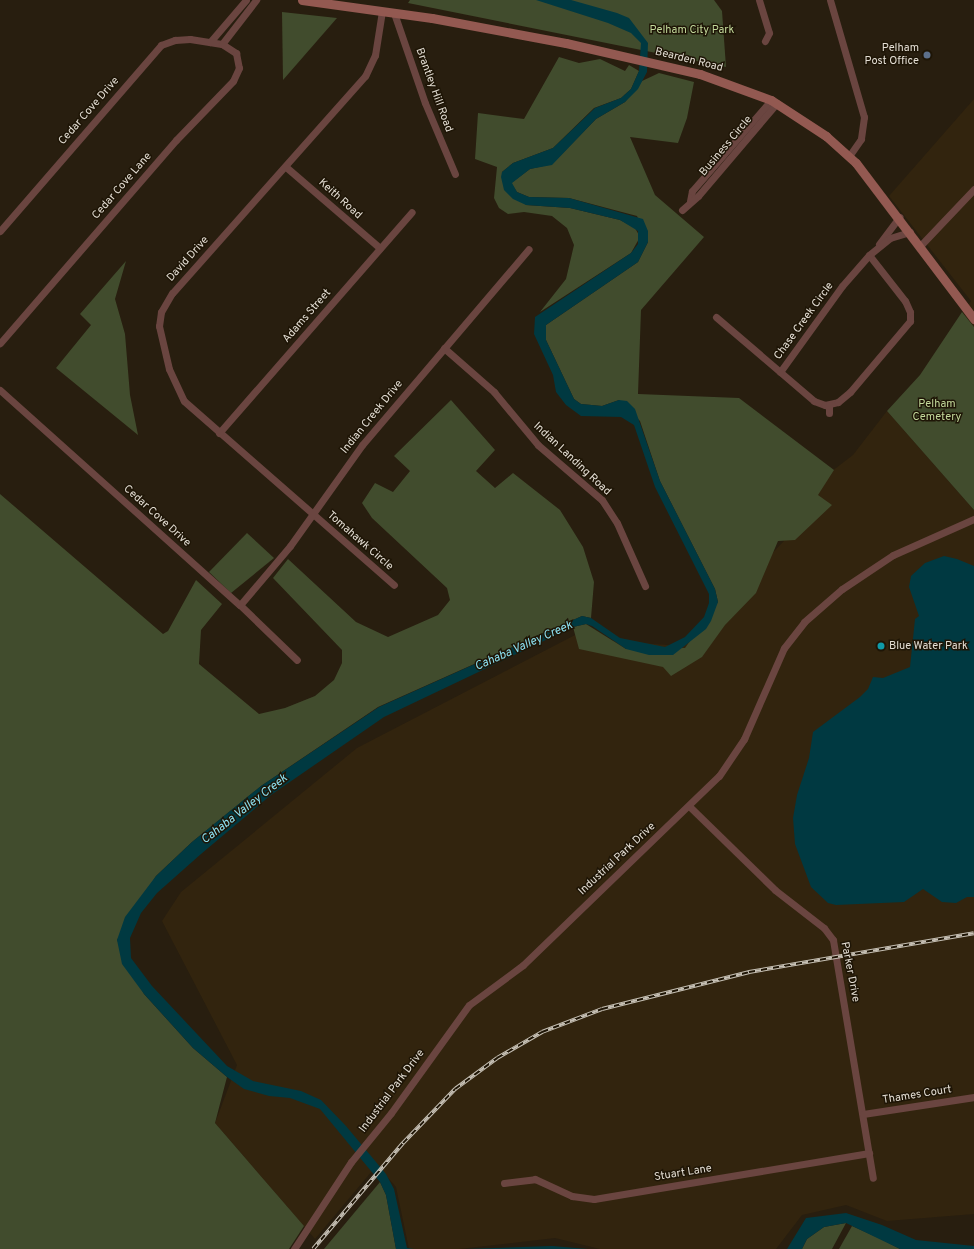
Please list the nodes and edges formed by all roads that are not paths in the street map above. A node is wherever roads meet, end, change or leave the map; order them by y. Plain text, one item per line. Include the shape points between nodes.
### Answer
1 (246, 0) edge
2 (256, 0) edge
3 (302, 0) edge
4 (760, 0) edge
5 (830, 0) edge
6 (352, 3) edge
7 (382, 11) junction
8 (394, 13) junction
9 (765, 41) dead end
10 (210, 42) junction
11 (222, 44) junction
12 (774, 102) junction
13 (849, 156) junction
14 (286, 167) junction
15 (455, 174) dead end
16 (974, 189) edge
17 (682, 210) dead end
18 (412, 212) dead end
19 (899, 217) junction
20 (0, 231) edge
21 (910, 232) junction
22 (920, 246) junction
23 (380, 248) junction
24 (529, 249) dead end
25 (875, 249) junction
26 (869, 255) junction
27 (716, 316) dead end
28 (974, 318) edge
29 (0, 343) edge
30 (444, 348) junction
31 (780, 372) junction
32 (0, 390) edge
33 (829, 405) junction
34 (829, 413) dead end
35 (219, 433) junction
36 (312, 514) junction
37 (974, 519) edge
38 (394, 585) dead end
39 (645, 586) dead end
40 (240, 605) junction
41 (297, 660) dead end
42 (689, 806) junction
43 (974, 1098) edge
44 (863, 1114) junction
45 (869, 1153) junction
46 (873, 1178) dead end
47 (504, 1183) dead end
48 (294, 1249) edge

1 - 10 street
2 - 11 street
3 - 6 street, Bearden Road
4 - 9 street via 769,33
5 - 13 street via 864,117 861,139
6 - 7 street, Bearden Road
7 - 8 street, Bearden Road
7 - 14 street, David Drive via 375,55 366,76
8 - 12 street, Bearden Road via 517,33 630,58 725,81
8 - 15 street, Brantley Hill Road via 424,104
10 - 11 street, Cedar Cove Drive
10 - 20 street, Cedar Cove Drive via 182,39 161,45
11 - 29 street, Cedar Cove Lane via 232,49 239,60 238,72 233,81 176,140
12 - 13 street, Bearden Road via 822,133
12 - 17 street, Business Circle via 692,190 690,201
13 - 19 street, Bearden Road
14 - 23 street, Keith Road
14 - 35 street, David Drive via 172,293 161,312 160,335 176,387 184,401
16 - 22 street
18 - 23 street, Adams Street
19 - 21 street, Bearden Road
19 - 25 street, Chase Creek Circle
21 - 22 street, Bearden Road
21 - 25 street, Chase Creek Circle via 890,238
22 - 28 street, Bearden Road
23 - 35 street, Adams Street
24 - 30 street, Indian Creek Drive
25 - 26 street, Chase Creek Circle
26 - 31 street, Chase Creek Circle via 846,281
26 - 33 street via 905,301 910,312 910,321 850,392 838,402
27 - 31 street
30 - 36 street, Indian Creek Drive via 362,445
30 - 39 street, Indian Landing Road via 494,392 538,445 602,500 617,523
31 - 33 street, Chase Creek Circle via 814,401
32 - 40 street, Cedar Cove Drive
33 - 34 street
35 - 36 street, David Drive
36 - 38 street, Tomahawk Circle
36 - 40 street, Indian Creek Drive via 290,546
37 - 42 street, Industrial Park Drive via 893,555 842,589 804,622 779,658 739,750 719,776
40 - 41 street, Cedar Cove Drive
42 - 44 street, Parker Drive via 775,890 824,928 833,940
42 - 48 street, Industrial Park Drive via 523,965 469,1005 350,1162
43 - 44 street, Thames Court
44 - 45 street, Parker Drive
45 - 46 street, Parker Drive
45 - 47 street, Stuart Lane via 594,1199 572,1196 535,1179

